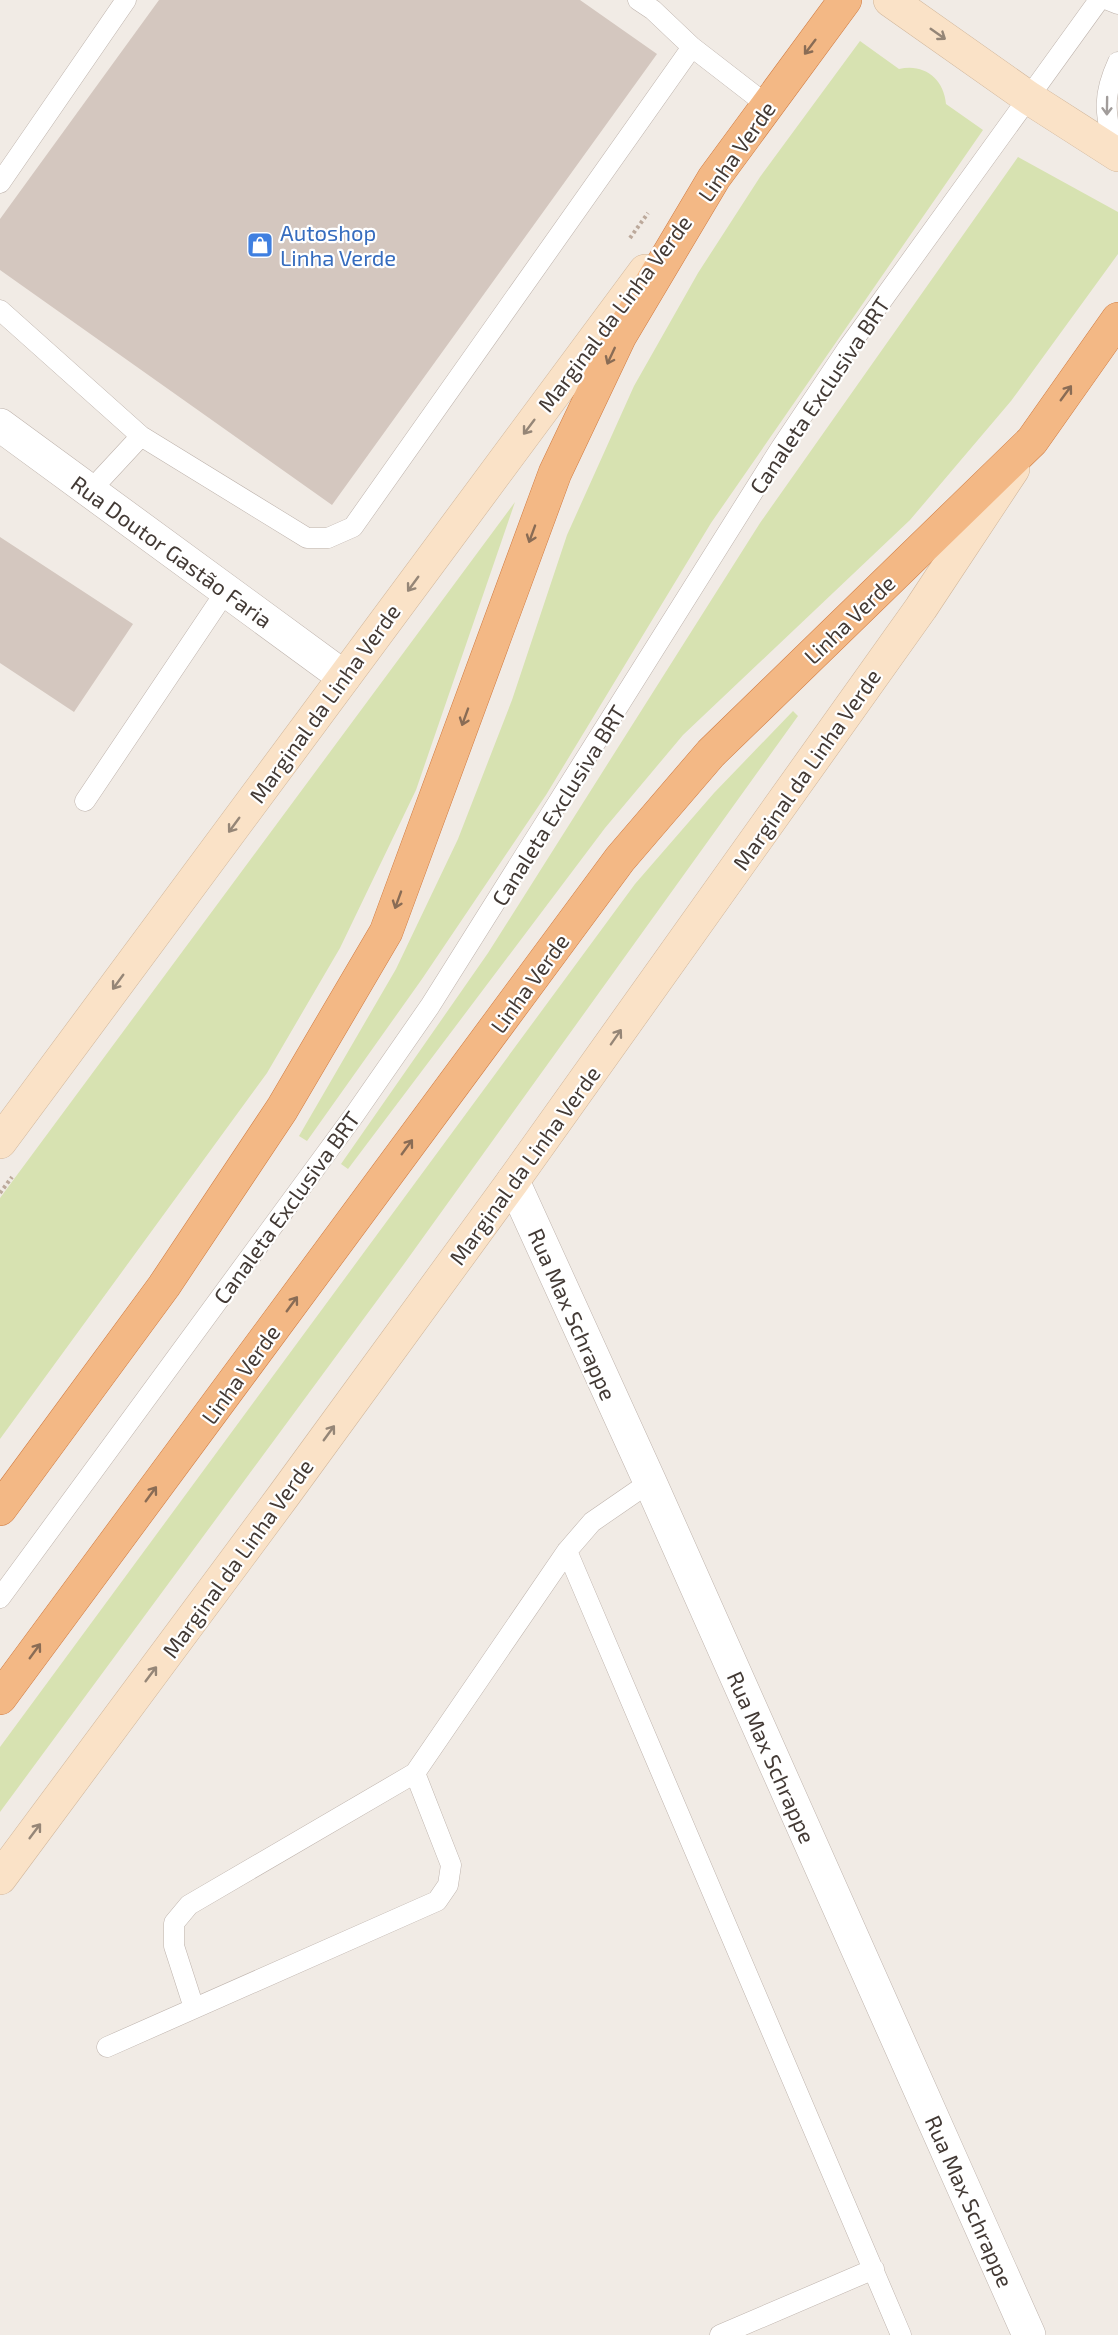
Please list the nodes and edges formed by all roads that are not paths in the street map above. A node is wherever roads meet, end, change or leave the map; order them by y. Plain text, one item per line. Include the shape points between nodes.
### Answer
1 (126, 0) edge
2 (845, 0) edge
3 (890, 0) edge
4 (1099, 0) edge
5 (1108, 0) edge
6 (651, 4) edge
7 (1118, 4) edge
8 (692, 48) junction
9 (1118, 62) edge
10 (1029, 98) junction
11 (767, 105) junction
12 (1116, 154) edge
13 (714, 178) junction
14 (0, 183) edge
15 (0, 310) edge
16 (1118, 320) edge
17 (0, 425) edge
18 (141, 436) junction
19 (1032, 441) junction
20 (90, 491) junction
21 (226, 591) junction
22 (344, 677) junction
23 (85, 801) dead end
24 (0, 1142) edge
25 (513, 1181) junction
26 (650, 1482) junction
27 (0, 1509) edge
28 (567, 1551) junction
29 (0, 1598) edge
30 (0, 1698) edge
31 (415, 1773) junction
32 (0, 1878) edge
33 (194, 2008) junction
34 (107, 2046) dead end
35 (874, 2269) junction
36 (720, 2335) edge
37 (901, 2335) edge
38 (1029, 2335) edge

1 - 14 lane
2 -> 11 highway, Linha Verde
3 -> 10 main road
4 - 10 lane, Canaleta Exclusiva BRT
5 - 7 lane
6 - 8 lane
8 - 11 lane
8 - 18 lane via 353,526 328,538 307,538
9 -> 12 lane via 1108,83 1106,113
10 - 12 main road
10 - 29 lane, Canaleta Exclusiva BRT via 780,449 430,1006
11 - 13 highway, Linha Verde
13 -> 22 main road, Marginal da Linha Verde
13 -> 27 highway, Linha Verde via 620,336 555,472 386,932 282,1109 164,1286
15 - 18 lane
19 -> 16 highway, Linha Verde
17 - 20 street, Rua Doutor Gastão Faria
18 - 20 lane
25 -> 19 main road, Marginal da Linha Verde via 921,608
30 -> 19 highway, Linha Verde via 620,859 711,753
20 - 21 street, Rua Doutor Gastão Faria
21 - 22 street, Rua Doutor Gastão Faria
21 - 23 lane
22 -> 24 main road, Marginal da Linha Verde
25 - 26 street, Rua Max Schrappe
32 -> 25 main road, Marginal da Linha Verde
26 - 28 lane via 592,1522
26 - 38 street, Rua Max Schrappe
28 - 31 lane
28 - 35 lane
31 - 33 lane via 189,1905 174,1923 174,1946
31 - 33 lane via 451,1865 448,1885 437,1901
33 - 34 lane
35 - 36 lane
35 - 37 lane

